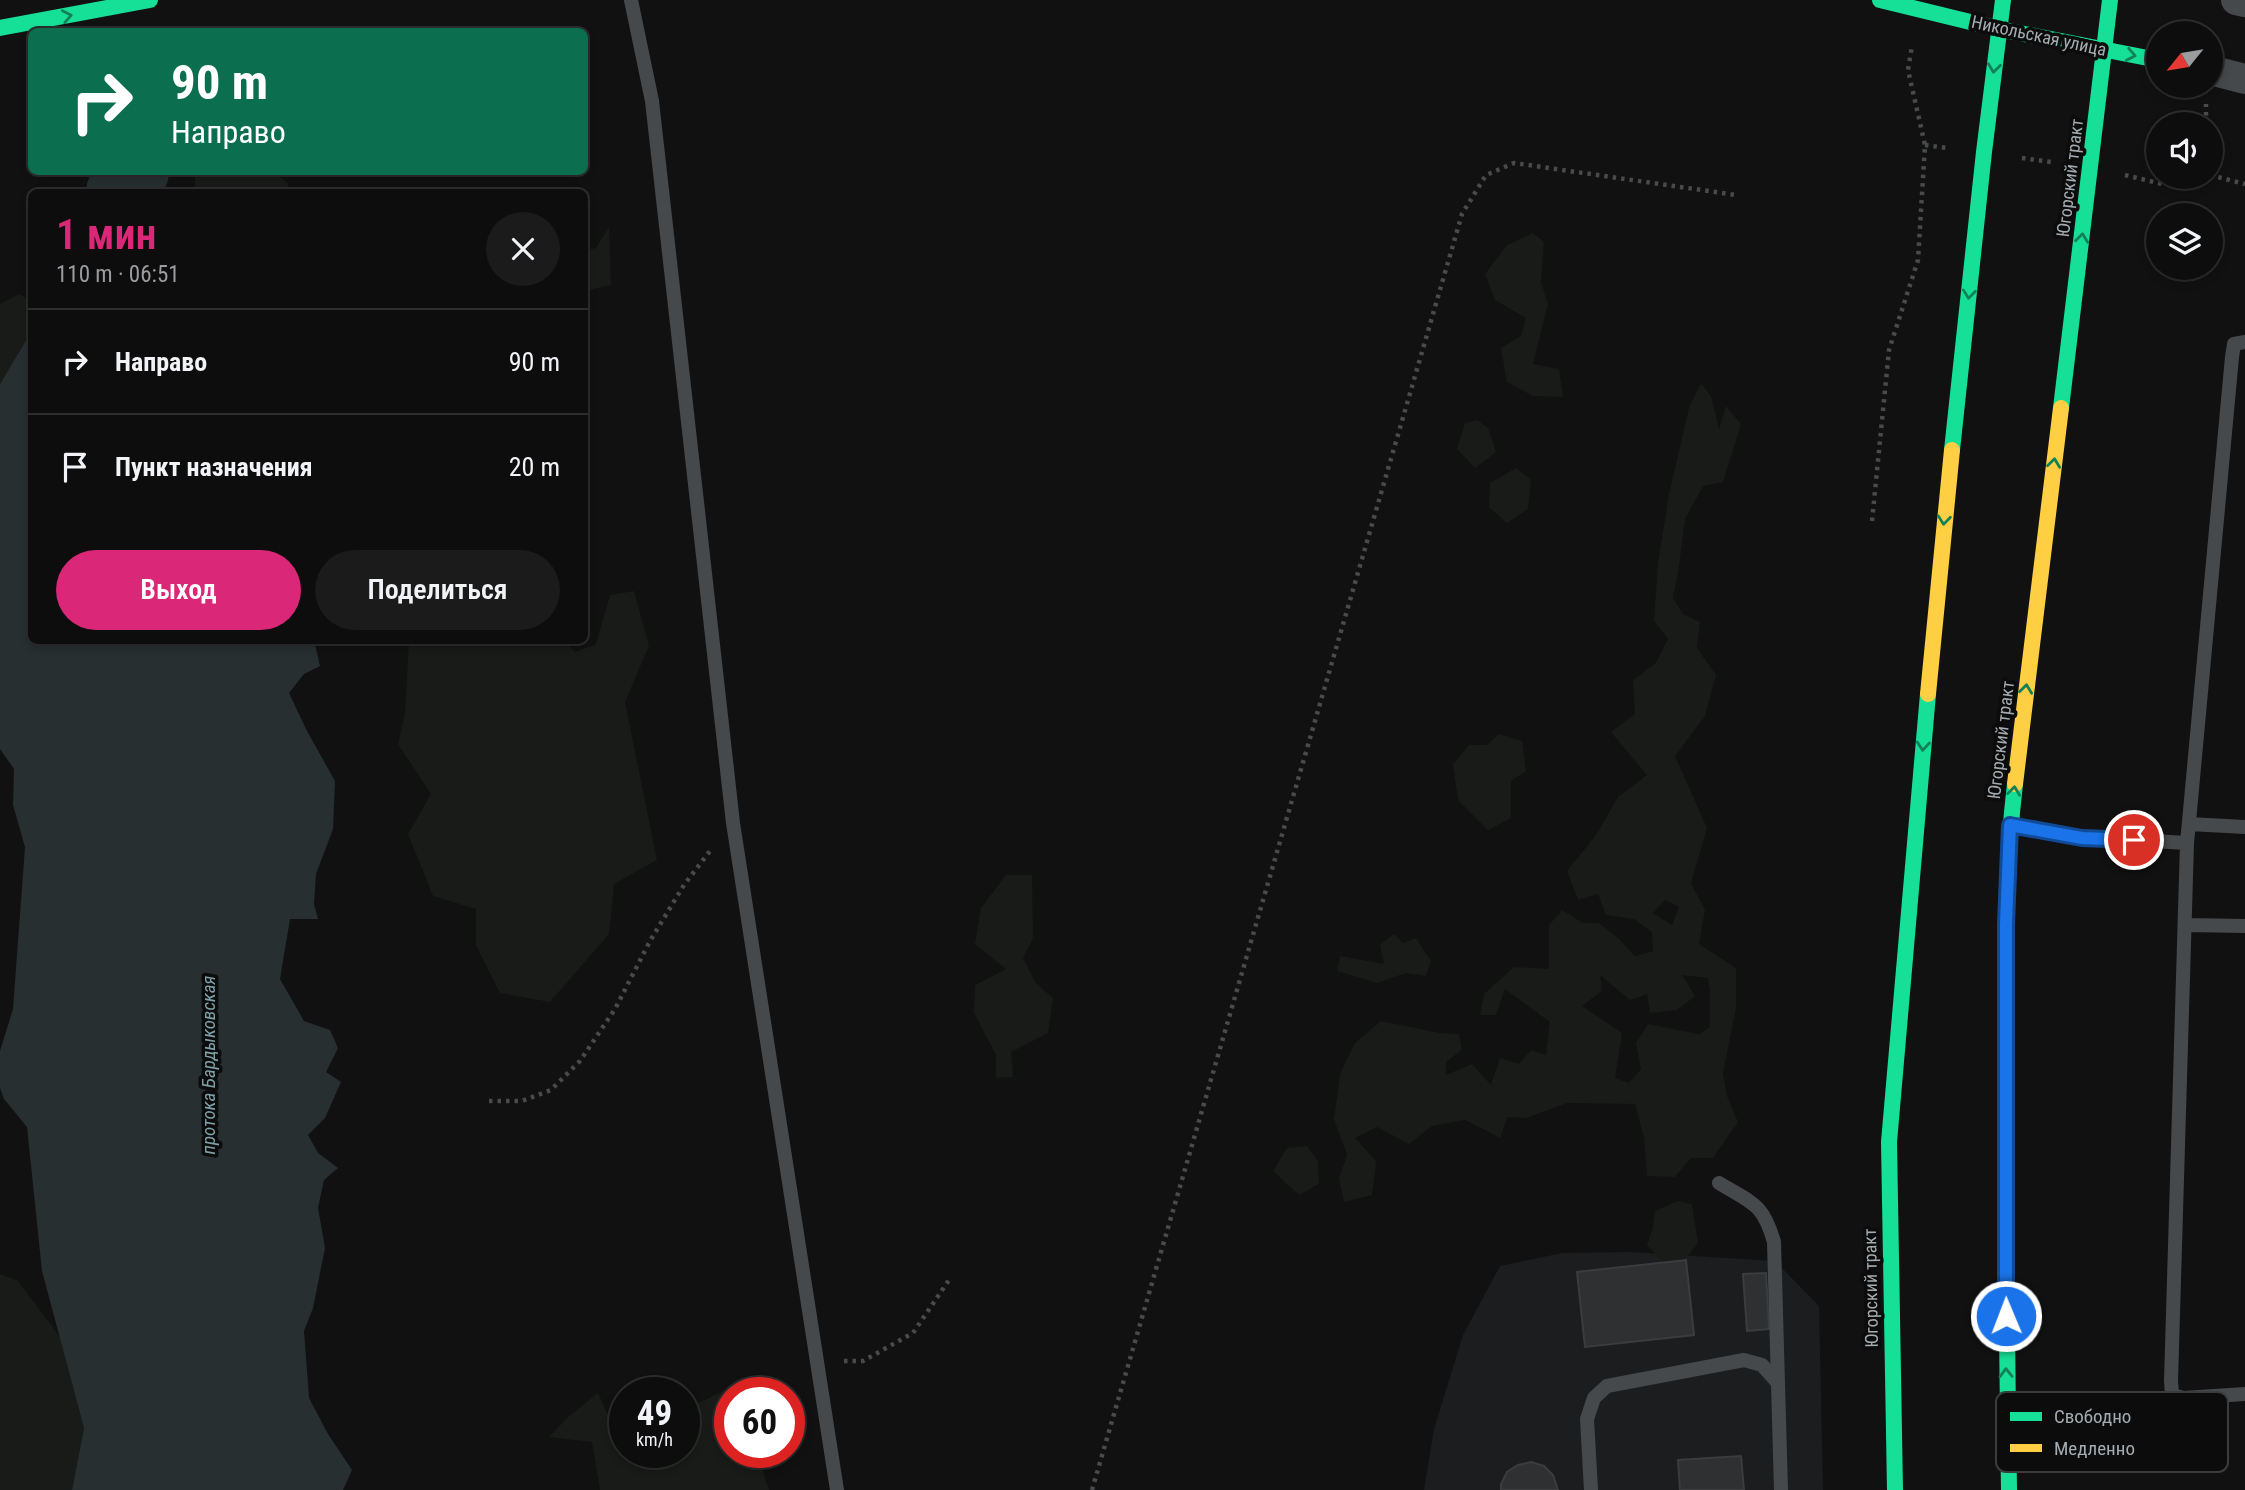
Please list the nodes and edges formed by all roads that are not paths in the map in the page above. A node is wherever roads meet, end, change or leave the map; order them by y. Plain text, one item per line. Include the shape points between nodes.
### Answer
1 (150, 0) edge
2 (631, 0) edge
3 (1880, 0) edge
4 (2003, 0) edge
5 (2110, 0) edge
6 (2236, 0) edge
7 (2245, 2) edge
8 (0, 28) edge
9 (1999, 29) junction
10 (2105, 50) junction
11 (2146, 58) edge
12 (2223, 73) edge
13 (2245, 79) edge
14 (2245, 342) edge
15 (2189, 824) junction
16 (2010, 825) junction
17 (2245, 827) edge
18 (2187, 843) junction
19 (2186, 925) junction
20 (2245, 926) edge
21 (1719, 1183) dead end
22 (1778, 1383) junction
23 (2007, 1392) edge
24 (2172, 1392) edge
25 (2009, 1472) edge
26 (837, 1490) edge
27 (1591, 1490) edge
28 (1781, 1490) edge
29 (1895, 1490) edge
30 (2009, 1490) edge

8 -> 1 main road
2 - 26 lane via 652,101 733,823
3 - 9 main road, Никольская улица
4 - 9 main road, Югорский тракт
5 - 10 main road, Югорский тракт
6 - 7 street
9 - 10 main road, Никольская улица
9 -> 29 main road, Югорский тракт via 1935,611 1889,1142
10 -> 11 main road, Никольская улица
16 -> 10 main road, Югорский тракт
12 - 13 street
14 - 15 lane via 2234,344 2232,357
15 - 17 lane
15 - 18 lane
16 - 18 lane via 2082,838
23 -> 16 main road, Югорский тракт via 2006,924
18 - 19 lane
19 - 20 lane
19 - 24 lane
21 - 22 lane via 1759,1208 1768,1221 1774,1242
22 - 27 lane via 1762,1365 1744,1360 1607,1386 1594,1398 1587,1419
22 - 28 lane
30 -> 25 main road, Югорский тракт

